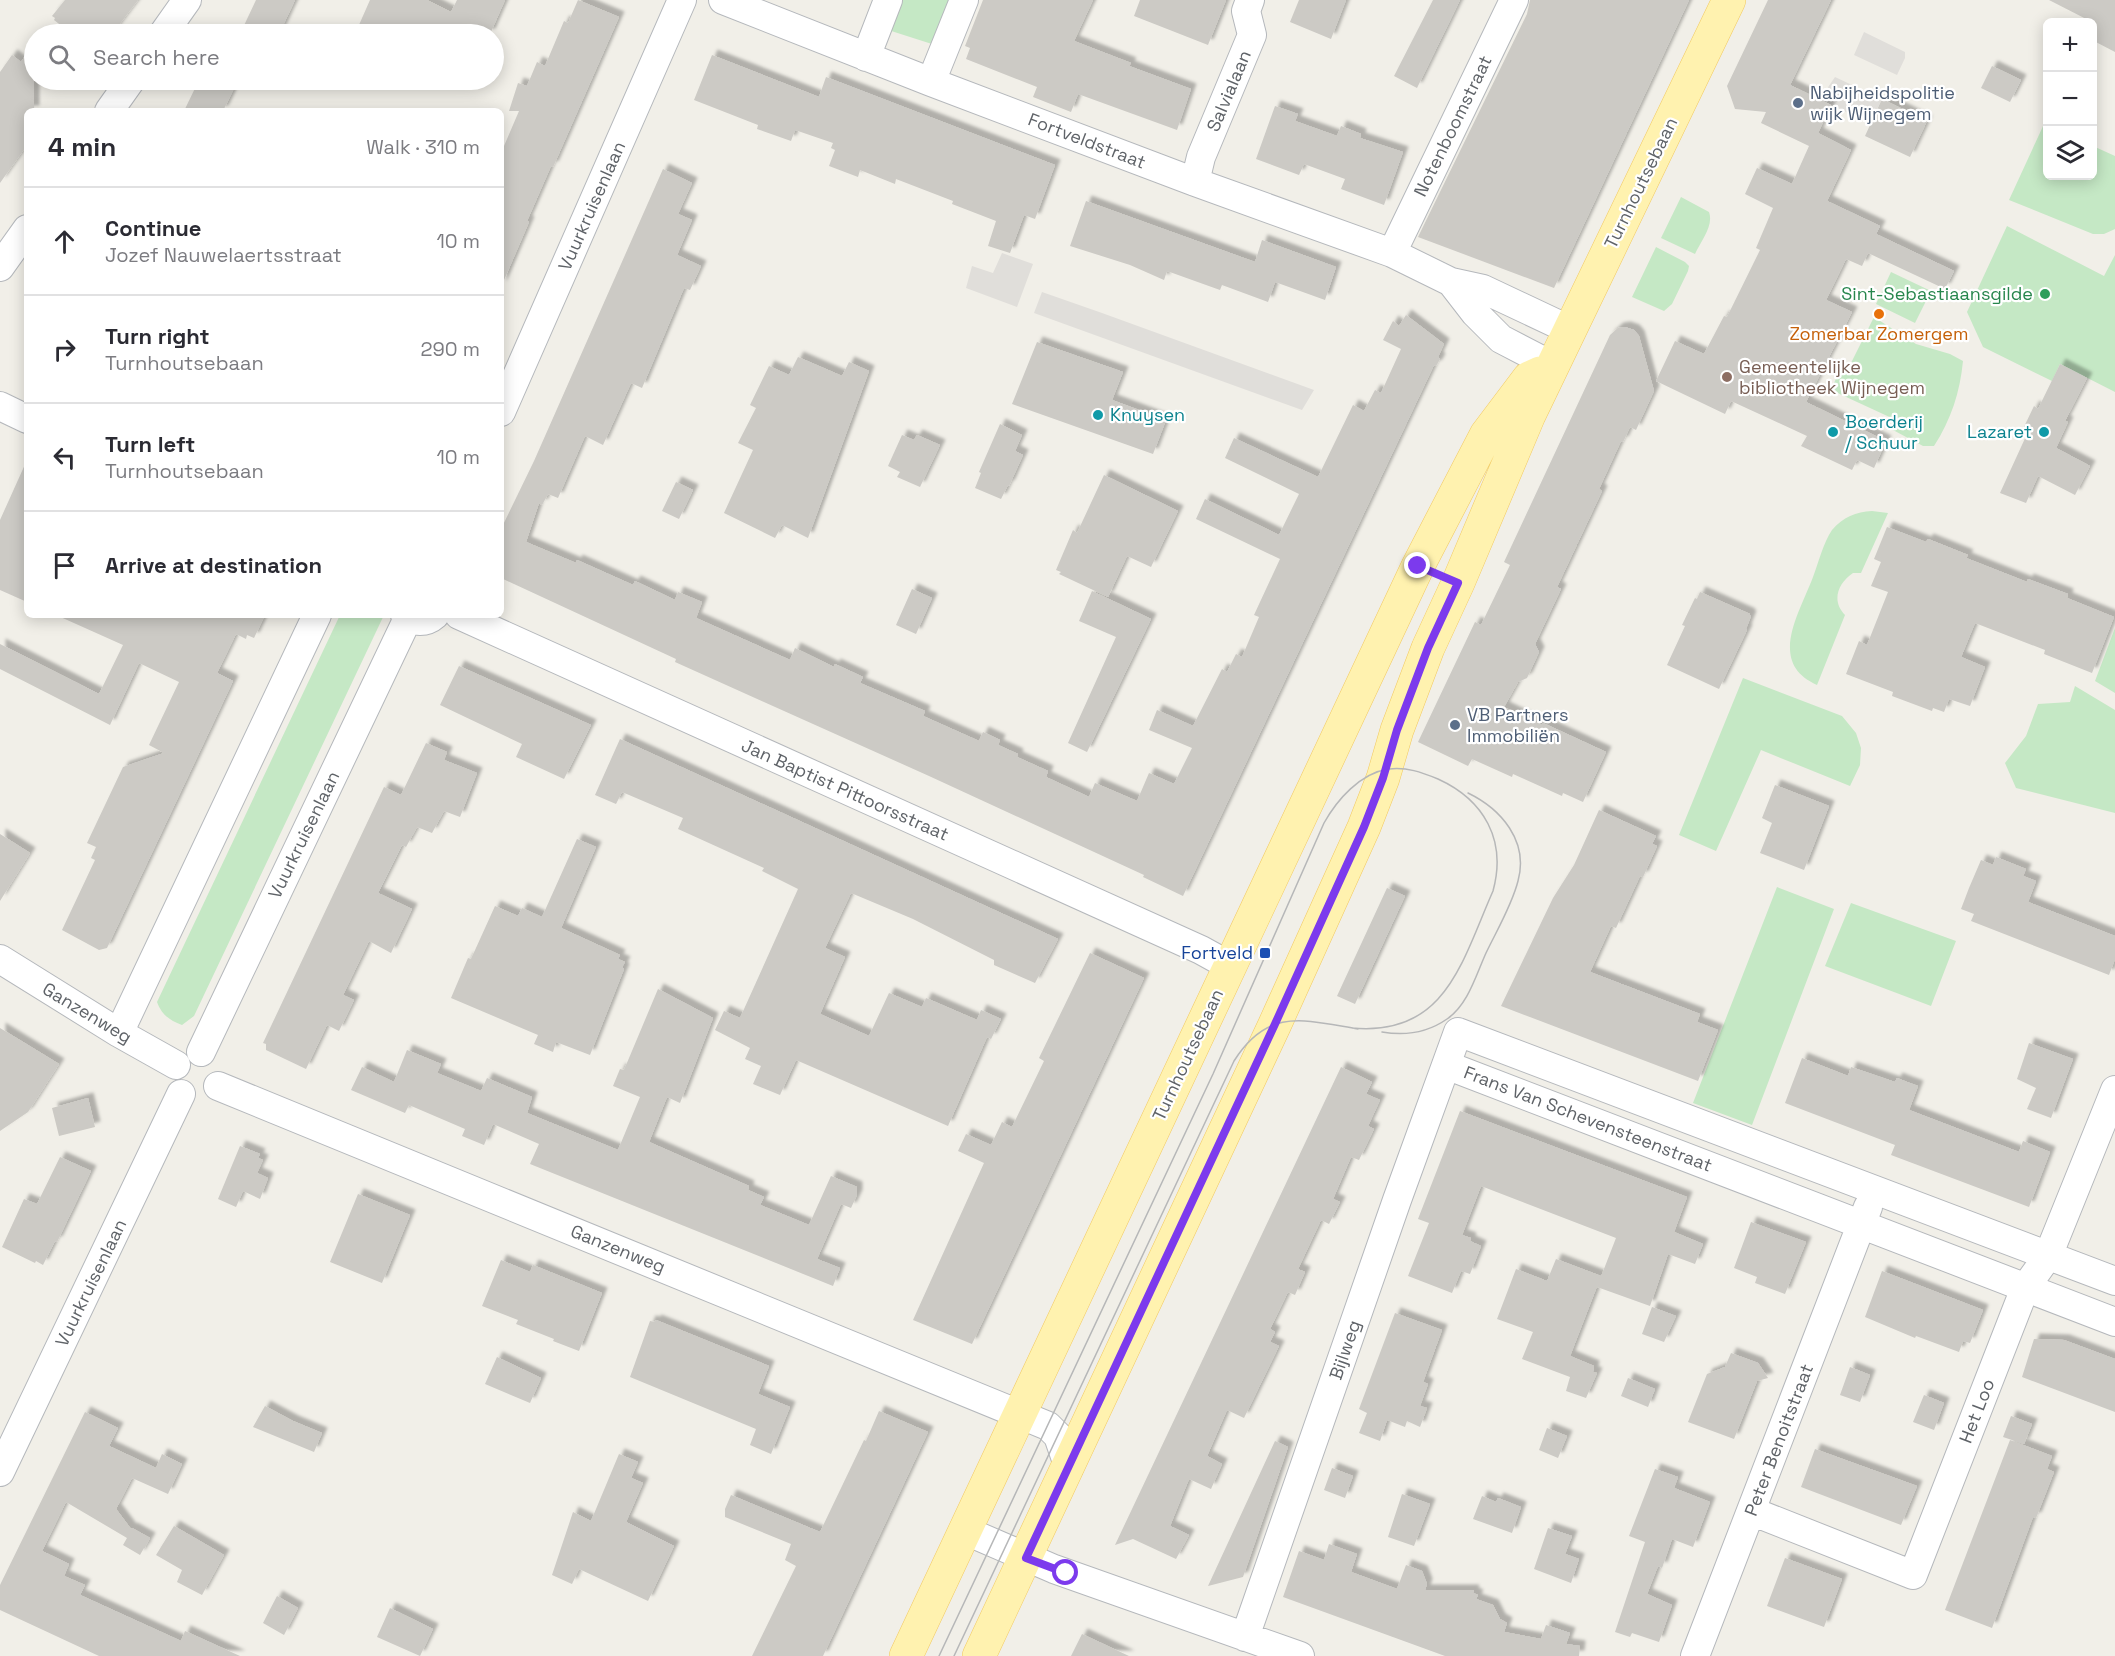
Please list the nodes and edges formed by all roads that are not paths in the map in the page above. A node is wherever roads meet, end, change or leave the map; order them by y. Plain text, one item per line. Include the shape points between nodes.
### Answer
1 (187, 0) edge
2 (682, 0) edge
3 (723, 0) edge
4 (888, 0) edge
5 (964, 0) edge
6 (1250, 0) edge
7 (1514, 0) edge
8 (1729, 0) edge
9 (170, 24) edge
10 (866, 57) junction
11 (932, 82) junction
12 (124, 90) edge
13 (111, 108) edge
14 (1195, 182) junction
15 (24, 233) edge
16 (1392, 253) junction
17 (0, 267) edge
18 (1451, 282) junction
19 (1570, 330) junction
20 (1553, 366) junction
21 (504, 405) edge
22 (0, 406) edge
23 (24, 418) edge
24 (1418, 566) junction
25 (1458, 583) junction
26 (316, 618) edge
27 (415, 618) edge
28 (466, 618) edge
29 (0, 959) edge
30 (1230, 966) junction
31 (119, 1033) junction
32 (201, 1052) junction
33 (176, 1065) junction
34 (1446, 1065) junction
35 (218, 1086) junction
36 (2115, 1090) edge
37 (181, 1094) junction
38 (1874, 1189) junction
39 (1861, 1223) junction
40 (2048, 1256) junction
41 (2115, 1281) edge
42 (2025, 1288) junction
43 (2115, 1322) edge
44 (1018, 1414) junction
45 (1069, 1468) junction
46 (0, 1472) edge
47 (1751, 1511) junction
48 (966, 1531) junction
49 (1026, 1558) junction
50 (1245, 1637) junction
51 (906, 1656) edge
52 (979, 1656) edge
53 (1300, 1656) edge
54 (1695, 1656) edge

1 - 9 street
2 - 21 street, Vuurkruisenlaan
3 - 10 street, Fortveldstraat
4 - 10 street
5 - 11 street
6 - 14 street, Salvialaan via 1246,11 1252,35 1201,157
7 - 16 street, Notenboomstraat
8 - 19 main road, Turnhoutsebaan
10 - 11 street, Fortveldstraat
11 - 14 street, Fortveldstraat
12 - 13 street
14 - 16 street, Fortveldstraat
15 - 17 street
16 - 18 street, Fortveldstraat
18 - 19 street, Fortveldstraat via 1483,289
18 - 20 street, Fortveldstraat via 1501,339
19 - 20 main road, Turnhoutsebaan
20 - 24 main road, Turnhoutsebaan via 1529,378 1486,435
20 - 25 main road, Turnhoutsebaan
22 - 23 street
24 - 25 main road
24 - 30 main road, Turnhoutsebaan
25 - 45 main road, Turnhoutsebaan via 1428,648 1367,818
26 - 31 street
27 - 32 street, Vuurkruisenlaan
28 - 30 street, Jan Baptist Pittoorsstraat
29 - 31 street, Ganzenweg
30 - 44 main road, Turnhoutsebaan
31 - 33 street, Ganzenweg
32 - 33 street via 186,1054
32 - 35 street via 216,1061 220,1069
33 - 37 street via 174,1080
34 - 38 street, Frans Van Schevensteenstraat via 1458,1032
34 - 39 street, Frans Van Schevensteenstraat
34 - 50 street, Bijlweg
35 - 37 street via 206,1098
35 - 44 street, Ganzenweg
36 - 40 street, Het Loo
37 - 46 street, Vuurkruisenlaan
38 - 39 street, Peter Benoitstraat
38 - 40 street, Frans Van Schevensteenstraat
39 - 42 street, Frans Van Schevensteenstraat
39 - 47 street, Peter Benoitstraat
40 - 41 street, Frans Van Schevensteenstraat
40 - 42 street, Het Loo
42 - 43 street, Frans Van Schevensteenstraat
42 - 47 street, Het Loo via 1913,1575
44 - 45 street via 1048,1426 1058,1436
44 - 48 main road, Turnhoutsebaan
45 - 49 main road, Turnhoutsebaan
47 - 54 street, Peter Benoitstraat
48 - 49 street
48 - 51 main road, Turnhoutsebaan
49 - 50 street
49 - 52 main road, Turnhoutsebaan
50 - 53 street

